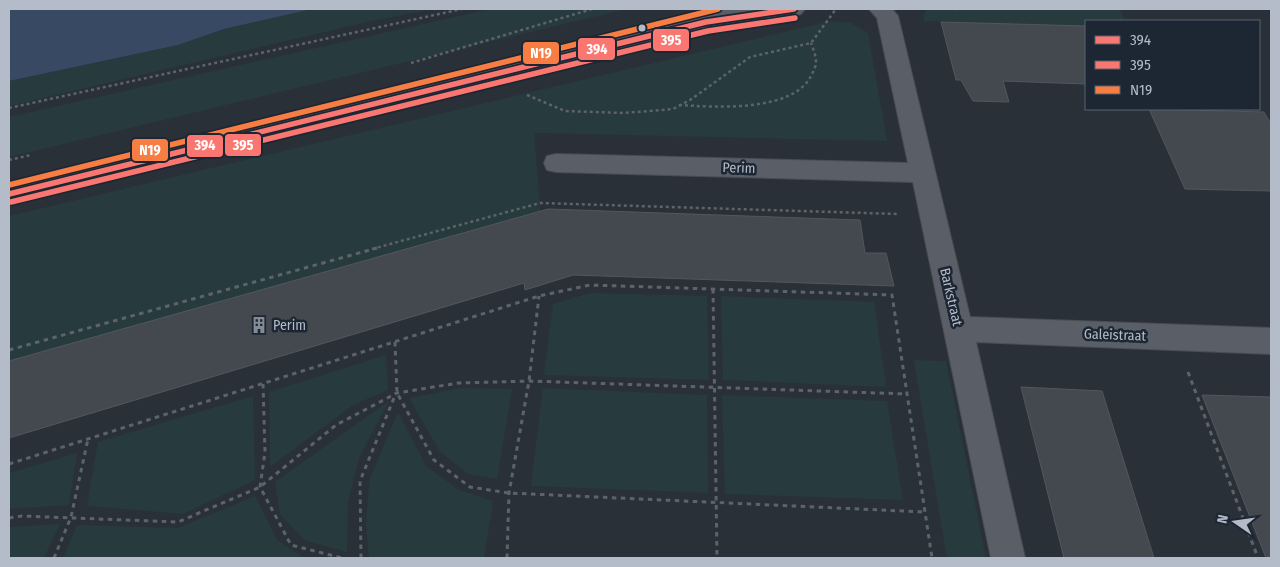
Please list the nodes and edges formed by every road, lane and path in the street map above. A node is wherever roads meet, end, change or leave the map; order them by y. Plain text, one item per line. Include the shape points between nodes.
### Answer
1 (462, 9) edge
2 (746, 9) edge
3 (794, 9) edge
4 (836, 9) edge
5 (880, 9) edge
6 (706, 22) junction
7 (811, 42) junction
8 (526, 94) dead end
9 (679, 106) junction
10 (9, 108) edge
11 (556, 163) dead end
12 (922, 173) junction
13 (9, 194) edge
14 (932, 215) junction
15 (713, 289) junction
16 (540, 296) junction
17 (959, 329) junction
18 (1175, 337) junction
19 (1271, 341) edge
20 (395, 342) junction
21 (9, 350) edge
22 (529, 381) junction
23 (263, 384) junction
24 (714, 387) junction
25 (397, 393) junction
26 (907, 394) junction
27 (88, 438) junction
28 (9, 464) edge
29 (260, 487) junction
30 (509, 493) junction
31 (716, 503) junction
32 (925, 512) junction
33 (70, 517) junction
34 (9, 518) edge
35 (54, 558) edge
36 (342, 558) edge
37 (361, 558) edge
38 (507, 558) edge
39 (717, 558) edge
40 (932, 558) edge
41 (1008, 558) edge
42 (1258, 558) edge

1 - 10 path
2 - 6 main road
3 - 6 main road
4 - 7 path
5 - 12 street, Barkstraat via 887,16
6 - 13 main road
7 - 9 path via 750,57
7 - 9 path via 816,64 809,81 787,96 756,106
8 - 9 path via 565,111 624,113
11 - 12 street, Perim
12 - 14 street, Barkstraat
14 - 17 street, Barkstraat
14 - 21 path via 540,203
15 - 16 path via 590,285
15 - 24 path
15 - 26 path via 892,295
16 - 20 path
16 - 22 path
17 - 18 street, Galeistraat
17 - 41 street, Barkstraat
18 - 19 street, Galeistraat
18 - 42 path
20 - 23 path
20 - 25 path
22 - 24 path
22 - 25 path via 458,383
22 - 30 path
23 - 27 path
23 - 29 path via 265,452
24 - 26 path
24 - 31 path
25 - 29 path via 336,425
25 - 30 path via 434,460 470,487
25 - 37 path via 360,481
26 - 32 path
27 - 28 path
27 - 33 path
29 - 33 path via 178,522
29 - 36 path via 291,545
30 - 31 path
30 - 38 path
31 - 32 path
31 - 39 path
32 - 40 path
33 - 34 path
33 - 35 path

